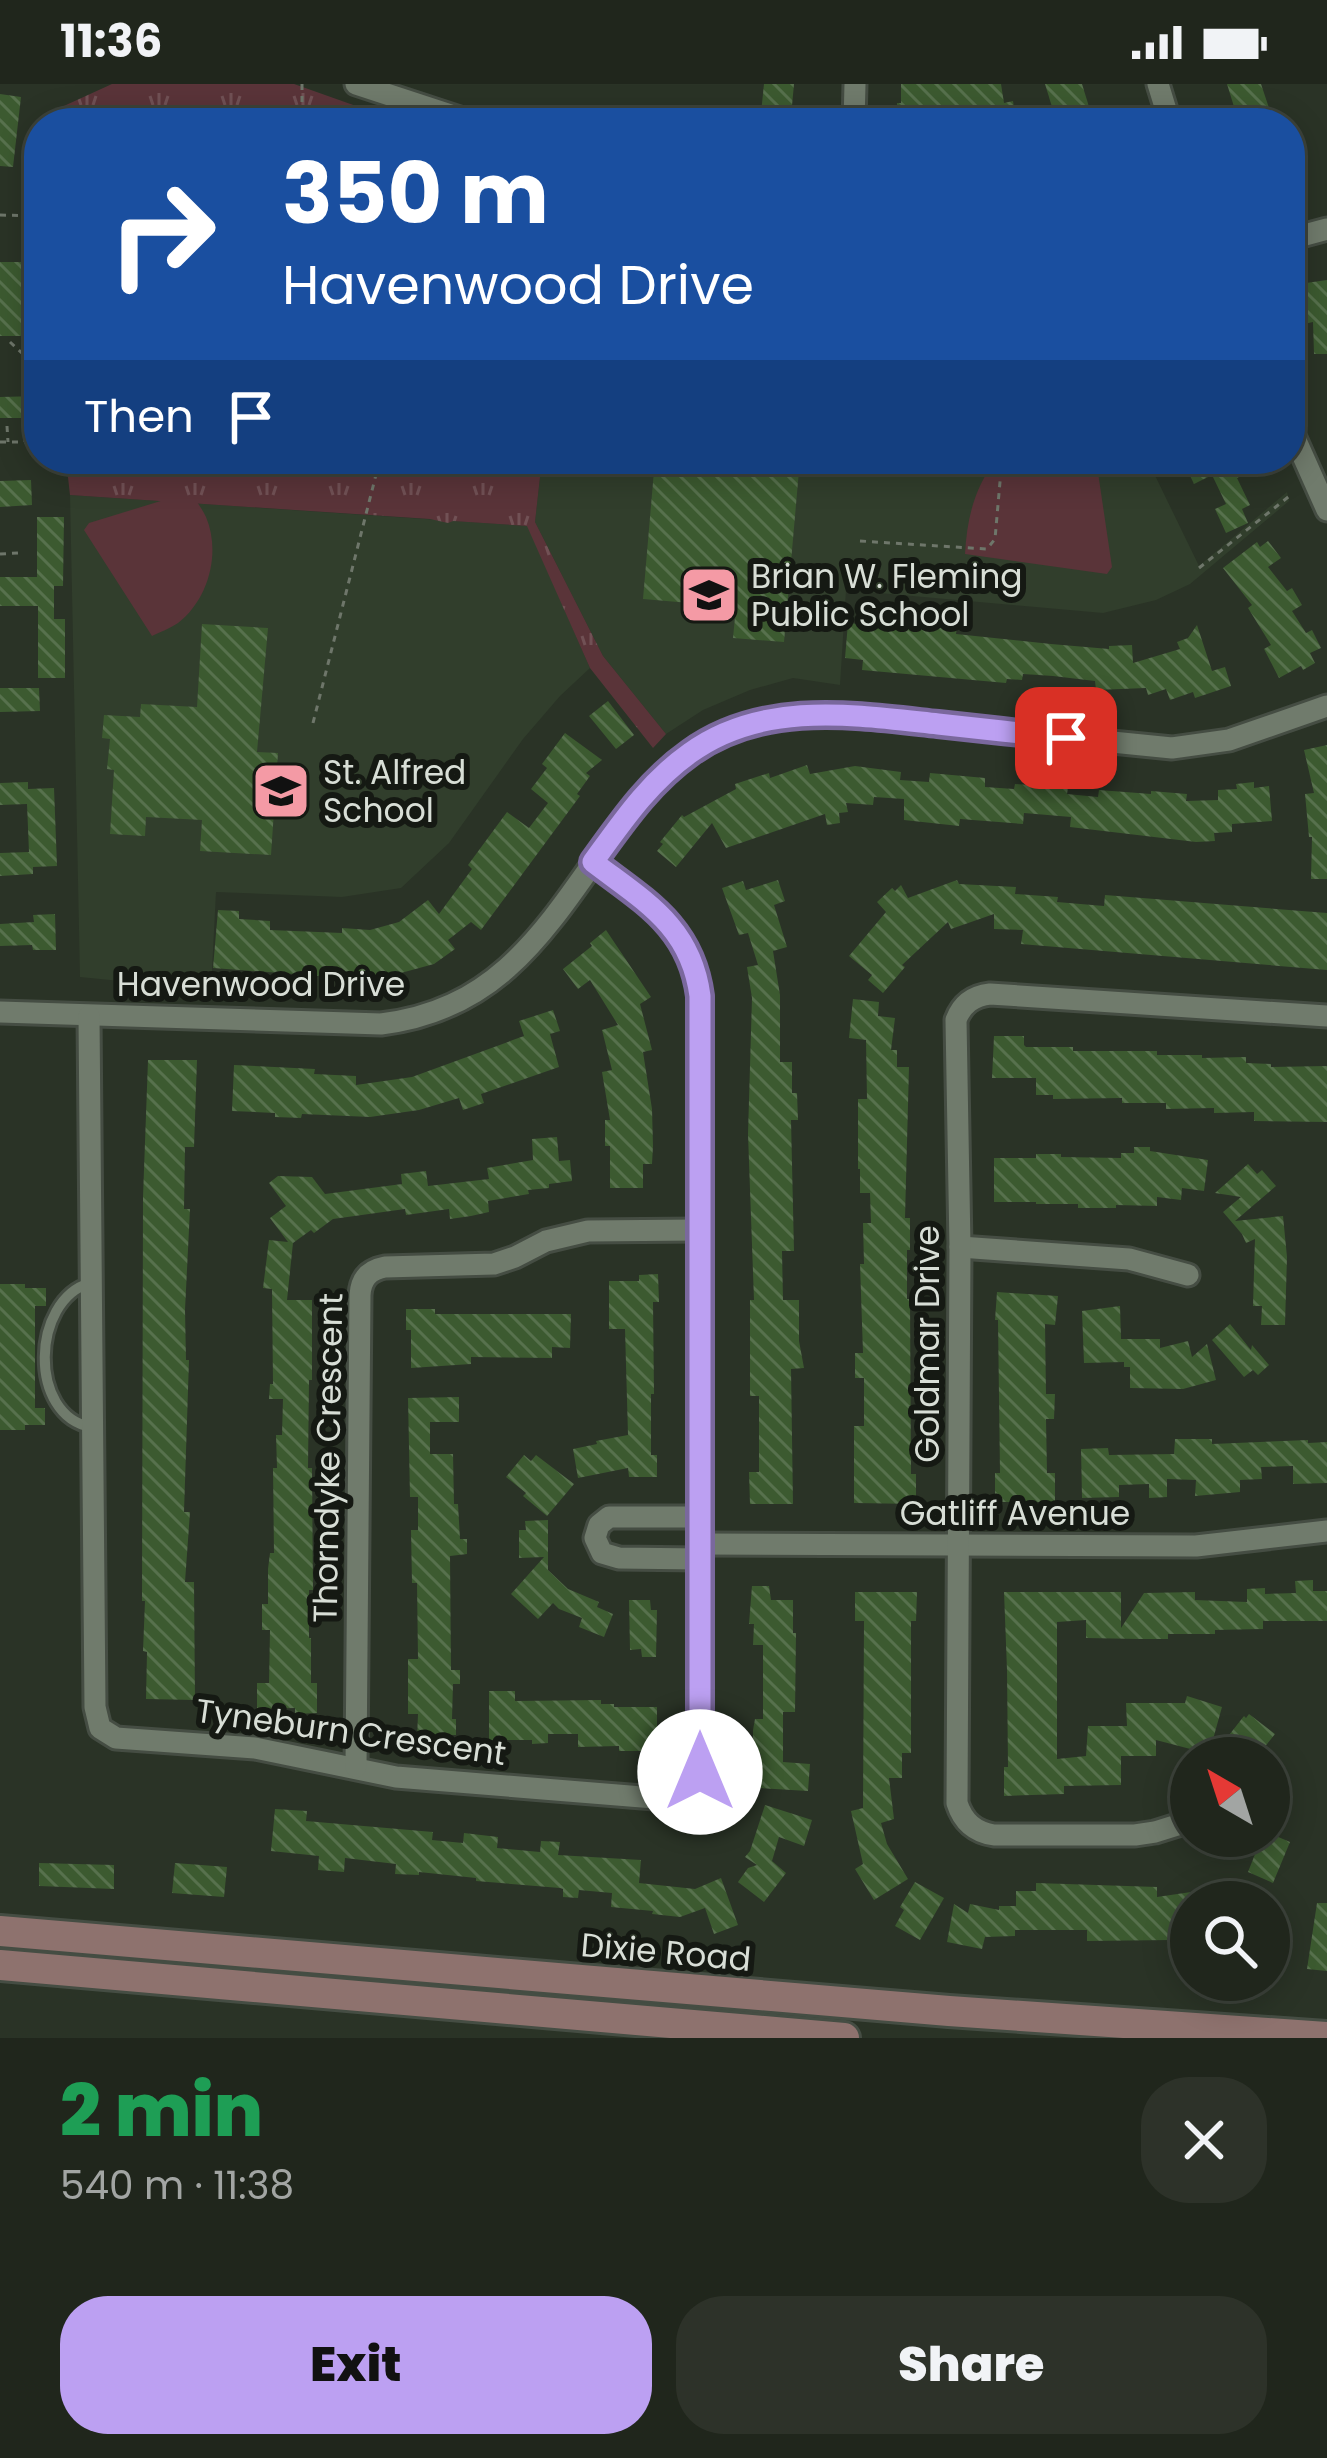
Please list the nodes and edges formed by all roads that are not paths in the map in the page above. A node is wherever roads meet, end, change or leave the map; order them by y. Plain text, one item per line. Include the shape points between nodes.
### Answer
1 (356, 84) edge
2 (429, 108) edge
3 (1305, 461) edge
4 (1327, 510) edge
5 (1327, 706) edge
6 (593, 862) junction
7 (0, 1012) edge
8 (89, 1016) junction
9 (1327, 1016) edge
10 (698, 1230) junction
11 (960, 1247) junction
12 (1188, 1275) dead end
13 (93, 1282) junction
14 (94, 1428) junction
15 (700, 1517) junction
16 (1327, 1531) edge
17 (960, 1545) junction
18 (700, 1552) junction
19 (356, 1767) junction
20 (1170, 1827) edge
21 (0, 1930) edge
22 (0, 1965) edge
23 (1327, 2037) edge
24 (844, 2038) edge

1 - 2 street
3 - 4 street
5 - 6 street, Havenwood Drive via 1228,740 1172,748 843,715 764,720 687,754 641,796
6 - 8 street, Havenwood Drive via 530,946 488,986 413,1020
6 - 10 street, Tyneburn Crescent via 664,918 694,967
7 - 8 street, Havenwood Drive
8 - 13 street, Tyneburn Crescent
9 - 11 street, Goldmar Drive via 973,998 956,1030
10 - 15 street, Tyneburn Crescent
10 - 19 street, Thorndyke Crescent via 588,1231 494,1264 385,1267 365,1277
11 - 12 street via 1129,1259
11 - 17 street, Goldmar Drive
13 - 14 street, Tyneburn Crescent
13 - 14 lane via 60,1305 45,1355 62,1411
14 - 19 street, Tyneburn Crescent via 95,1707 103,1731
15 - 18 street, Tyneburn Crescent
15 - 18 street, Gatliff Avenue via 609,1517 595,1538 602,1553 619,1558
16 - 17 street, Gatliff Avenue via 1196,1546
17 - 18 street, Gatliff Avenue
17 - 20 street, Goldmar Drive via 956,1795 964,1819 994,1835 1136,1835
18 - 19 street, Tyneburn Crescent via 700,1776 688,1796 620,1797
21 - 23 main road, Dixie Road
22 - 24 main road

